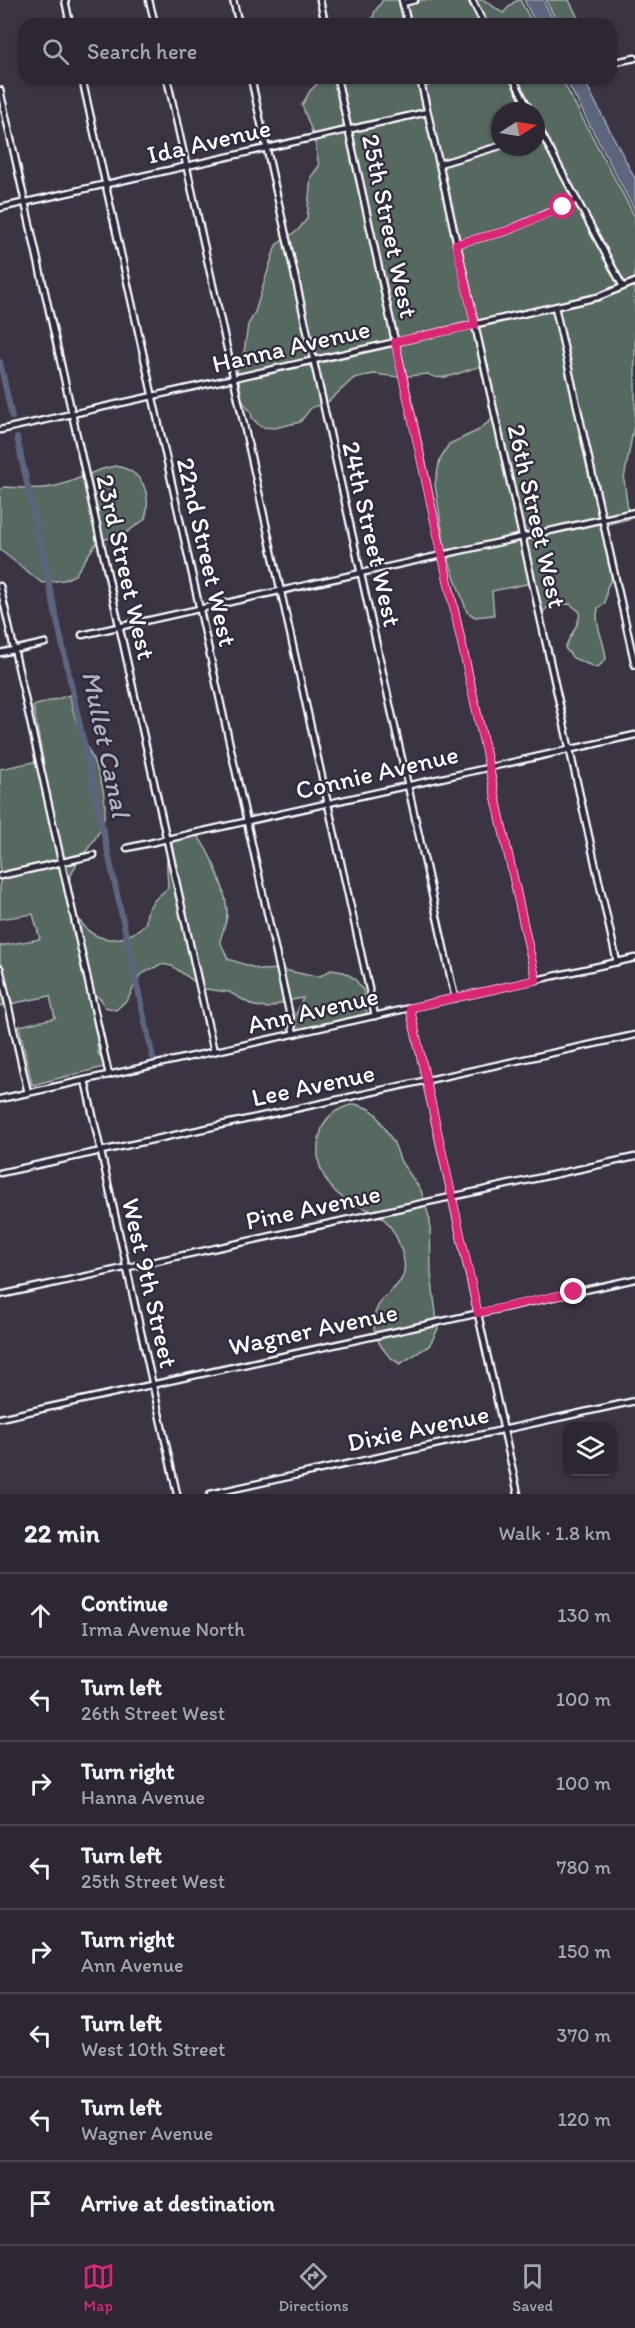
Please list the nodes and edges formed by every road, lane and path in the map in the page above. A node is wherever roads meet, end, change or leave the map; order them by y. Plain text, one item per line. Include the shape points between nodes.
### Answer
1 (65, 0) edge
2 (149, 0) edge
3 (233, 0) edge
4 (320, 0) edge
5 (415, 0) edge
6 (472, 0) edge
7 (402, 2) edge
8 (69, 18) edge
9 (153, 18) edge
10 (238, 18) edge
11 (324, 18) edge
12 (406, 18) edge
13 (481, 18) edge
14 (635, 58) edge
15 (617, 62) edge
16 (83, 84) edge
17 (167, 84) edge
18 (252, 84) edge
19 (338, 84) edge
20 (421, 84) edge
21 (516, 84) edge
22 (0, 90) edge
23 (525, 102) edge
24 (427, 112) junction
25 (348, 130) junction
26 (545, 141) edge
27 (266, 148) junction
28 (491, 149) edge
29 (439, 164) junction
30 (186, 166) junction
31 (106, 184) junction
32 (577, 200) junction
33 (25, 202) junction
34 (0, 208) edge
35 (456, 244) junction
36 (635, 284) edge
37 (622, 285) junction
38 (555, 307) junction
39 (475, 325) junction
40 (395, 342) junction
41 (314, 361) junction
42 (233, 378) junction
43 (153, 397) junction
44 (72, 415) junction
45 (0, 430) edge
46 (635, 512) edge
47 (603, 519) junction
48 (522, 537) junction
49 (442, 555) junction
50 (361, 573) junction
51 (0, 586) edge
52 (281, 591) junction
53 (200, 609) junction
54 (120, 627) junction
55 (82, 636) dead end
56 (45, 643) dead end
57 (14, 650) junction
58 (0, 653) edge
59 (635, 665) edge
60 (635, 735) edge
61 (569, 750) junction
62 (489, 767) junction
63 (408, 785) junction
64 (328, 803) junction
65 (247, 821) junction
66 (167, 839) junction
67 (127, 848) dead end
68 (94, 855) dead end
69 (62, 862) junction
70 (0, 876) edge
71 (635, 958) edge
72 (617, 962) junction
73 (0, 968) edge
74 (536, 980) junction
75 (455, 998) junction
76 (410, 1008) junction
77 (375, 1016) junction
78 (294, 1034) junction
79 (635, 1035) edge
80 (214, 1052) junction
81 (109, 1075) junction
82 (85, 1080) junction
83 (426, 1080) junction
84 (28, 1093) junction
85 (0, 1099) edge
86 (100, 1151) junction
87 (635, 1157) edge
88 (0, 1173) edge
89 (452, 1197) junction
90 (126, 1268) junction
91 (635, 1279) edge
92 (0, 1295) edge
93 (478, 1313) junction
94 (152, 1385) junction
95 (635, 1401) edge
96 (0, 1418) edge
97 (504, 1429) junction
98 (177, 1494) edge
99 (210, 1494) edge
100 (518, 1494) edge

1 - 8 street
2 - 9 street
3 - 10 street
4 - 11 street
5 - 7 street
6 - 13 street
7 - 12 street
14 - 15 street
16 - 31 street, 22nd Street West
17 - 30 street
18 - 27 street, 24th Street West
19 - 25 street, 25th Street West
20 - 24 street, 26th Street West
21 - 23 street
22 - 33 street, 23rd Street West
24 - 25 street, Ida Avenue
24 - 29 street, 26th Street West
25 - 27 street, Ida Avenue
25 - 40 street, 25th Street West
26 - 32 street
27 - 30 street, Ida Avenue
27 - 41 street, 24th Street West
28 - 29 street
29 - 35 street, 26th Street West
30 - 31 street, Ida Avenue
30 - 42 street
31 - 33 street, Ida Avenue
31 - 43 street, 22nd Street West
32 - 35 street via 507,231
32 - 37 street
33 - 34 street, Ida Avenue
33 - 44 street, 23rd Street West
35 - 39 street, 26th Street West
36 - 37 street, Hanna Avenue
37 - 38 street, Hanna Avenue via 605,295
38 - 39 street, Hanna Avenue
38 - 47 street
39 - 40 street, Hanna Avenue
39 - 48 street, 26th Street West
40 - 41 street, Hanna Avenue
40 - 49 street, 25th Street West
41 - 42 street, Hanna Avenue
41 - 50 street, 24th Street West
42 - 43 street, Hanna Avenue
42 - 52 street
43 - 44 street, Hanna Avenue
43 - 53 street, 22nd Street West
44 - 45 street, Hanna Avenue
44 - 54 street, 23rd Street West
46 - 47 street
47 - 48 street
47 - 59 street
48 - 49 street
48 - 61 street, 26th Street West
49 - 50 street
49 - 62 street, 25th Street West
50 - 52 street
50 - 63 street, 24th Street West
51 - 57 street
52 - 53 street
52 - 64 street
53 - 54 street
53 - 65 street, 22nd Street West
54 - 55 street
54 - 66 street, 23rd Street West
56 - 57 street
57 - 58 street
57 - 69 street
60 - 61 street, Connie Avenue
61 - 62 street, Connie Avenue
61 - 72 street, 26th Street West
62 - 63 street, Connie Avenue
62 - 74 street, 25th Street West
63 - 64 street, Connie Avenue
63 - 75 street, 24th Street West
64 - 65 street, Connie Avenue
64 - 77 street
65 - 66 street, Connie Avenue
65 - 78 street, 22nd Street West
66 - 67 street, Connie Avenue
66 - 80 street, 23rd Street West
68 - 69 street
69 - 70 street
69 - 81 street
71 - 72 street, Ann Avenue
72 - 74 street, Ann Avenue
73 - 84 street
74 - 75 street, Ann Avenue
75 - 76 street, Ann Avenue
76 - 77 street, Ann Avenue
76 - 83 street
77 - 78 street, Ann Avenue
78 - 80 street, Ann Avenue
79 - 83 street, Lee Avenue
80 - 81 street, Ann Avenue
81 - 82 street, Ann Avenue
82 - 84 street, Ann Avenue
82 - 86 street, West 9th Street
83 - 86 street, Lee Avenue
83 - 89 street
84 - 85 street, Ann Avenue
86 - 88 street, Lee Avenue
86 - 90 street, West 9th Street
87 - 89 street, Pine Avenue
89 - 90 street, Pine Avenue
89 - 93 street
90 - 92 street, Pine Avenue
90 - 94 street, West 9th Street
91 - 93 street, Wagner Avenue
93 - 94 street, Wagner Avenue
93 - 97 street
94 - 96 street, Wagner Avenue
94 - 98 street, West 9th Street
95 - 97 street, Dixie Avenue
97 - 99 street, Dixie Avenue
97 - 100 street

